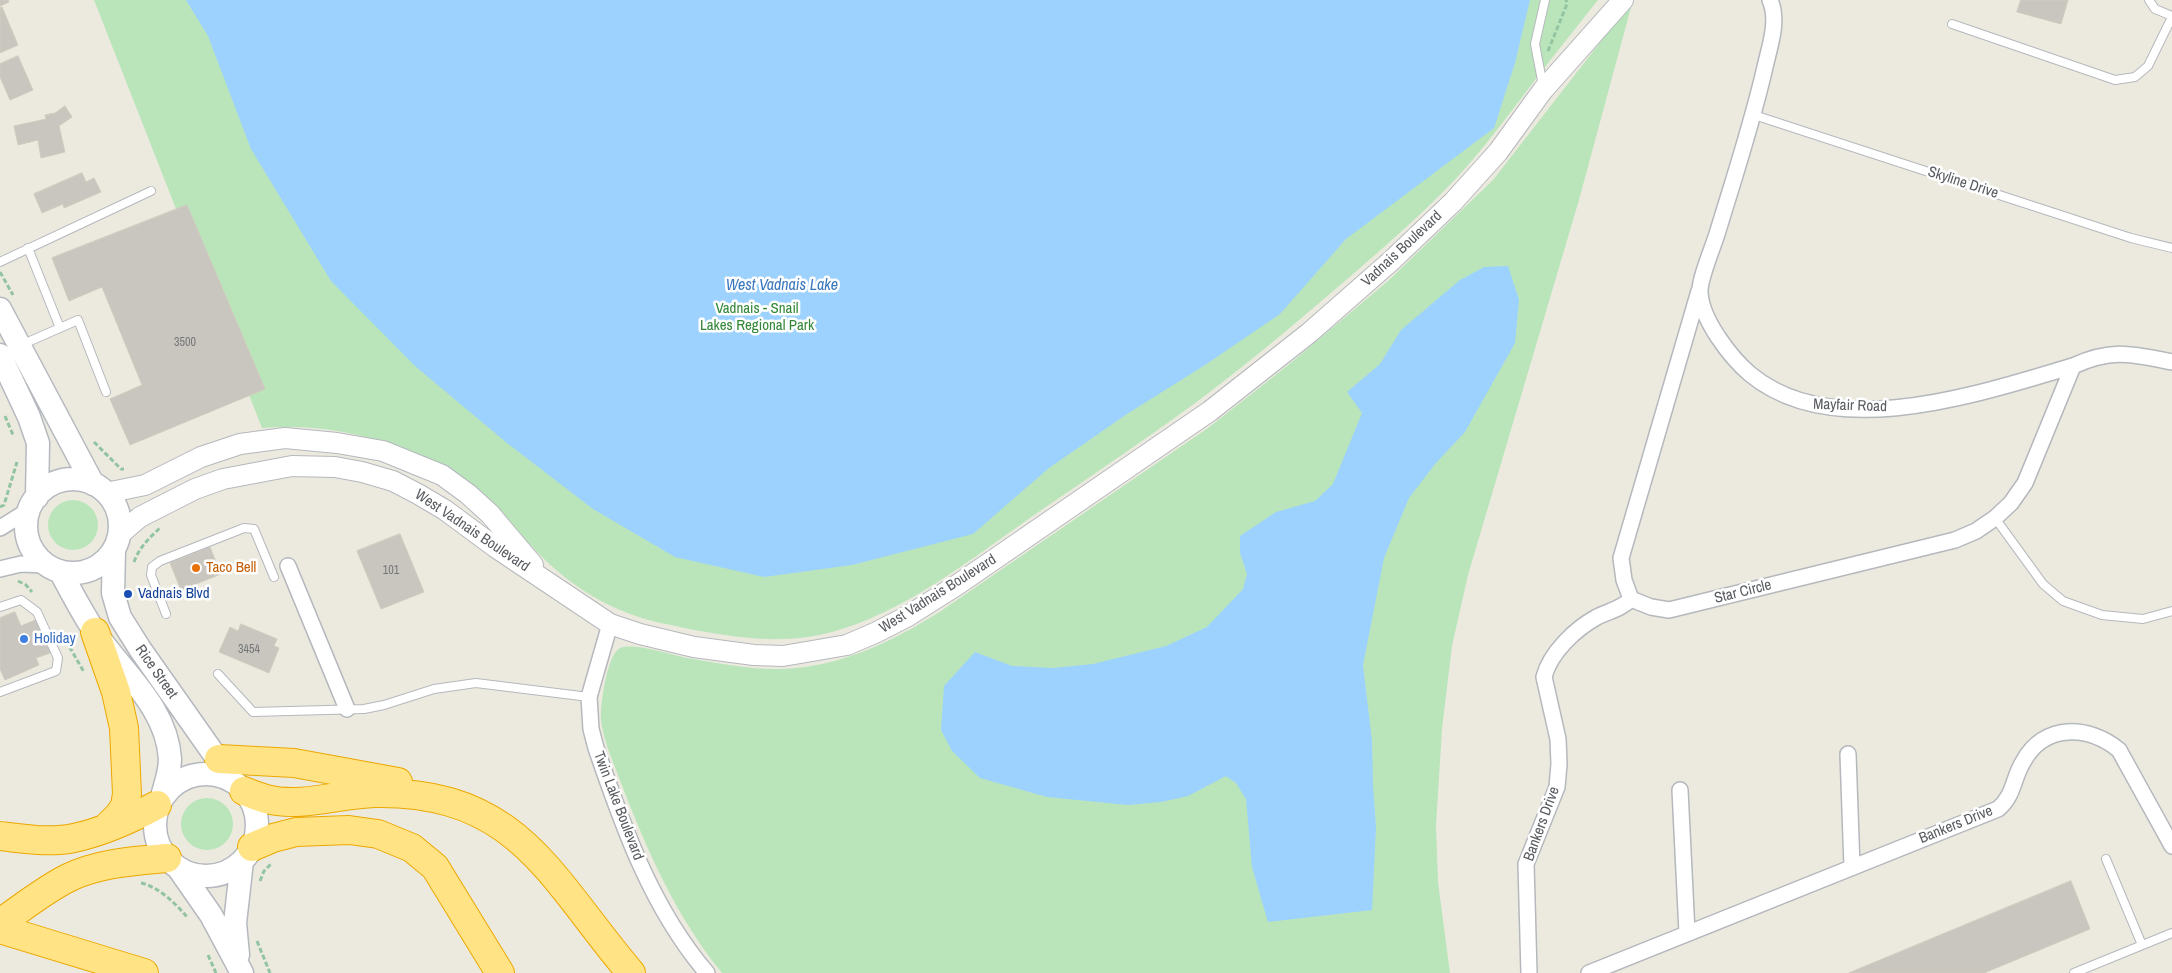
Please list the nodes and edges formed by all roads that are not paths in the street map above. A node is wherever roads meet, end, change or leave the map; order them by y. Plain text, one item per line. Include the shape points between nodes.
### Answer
1 (1545, 0) edge
2 (1624, 0) edge
3 (1770, 0) edge
4 (2149, 0) edge
5 (2172, 17) edge
6 (1952, 24) dead end
7 (1544, 90) junction
8 (1754, 116) junction
9 (151, 191) dead end
10 (28, 248) junction
11 (2172, 248) edge
12 (0, 262) edge
13 (1699, 290) junction
14 (7, 302) edge
15 (60, 328) junction
16 (10, 350) edge
17 (2172, 362) edge
18 (2073, 366) junction
19 (106, 392) dead end
20 (1143, 458) joint
21 (100, 488) junction
22 (33, 503) junction
23 (1995, 518) junction
24 (0, 528) edge
25 (116, 543) junction
26 (288, 566) dead end
27 (53, 568) junction
28 (0, 569) edge
29 (274, 577) dead end
30 (544, 579) junction
31 (1631, 599) junction
32 (0, 608) edge
33 (2172, 611) edge
34 (166, 614) dead end
35 (610, 624) junction
36 (95, 632) junction
37 (218, 674) dead end
38 (0, 692) edge
39 (589, 697) junction
40 (347, 709) junction
41 (1848, 754) dead end
42 (232, 777) junction
43 (1680, 790) dead end
44 (160, 799) junction
45 (493, 820) junction
46 (106, 827) junction
47 (0, 836) edge
48 (2172, 846) edge
49 (256, 857) junction
50 (2106, 859) dead end
51 (173, 863) junction
52 (1852, 867) junction
53 (0, 922) edge
54 (0, 928) edge
55 (1687, 933) junction
56 (2172, 933) edge
57 (2142, 945) junction
58 (240, 968) edge
59 (144, 973) edge
60 (500, 973) edge
61 (631, 973) edge
62 (707, 973) edge
63 (1529, 973) edge
64 (1589, 973) edge
65 (2074, 973) edge

1 - 7 lane via 1535,44
2 - 7 street, Vadnais Boulevard
3 - 8 street via 1774,18 1772,33
4 - 5 lane via 2155,9
5 - 6 lane via 2148,66 2135,77 2115,80
7 - 20 street, Vadnais Boulevard via 1498,152 1453,202 1392,261 1262,371
8 - 11 lane, Skyline Drive via 2130,238
8 - 13 street
9 - 10 lane
10 - 12 lane
10 - 15 lane
13 - 18 street, Mayfair Road via 1710,324 1740,366 1780,394 1803,403 1843,408 1924,405 1962,398
13 - 31 street via 1621,558
14 - 16 main road
15 - 16 lane
15 - 19 lane via 78,320
16 - 21 main road
16 - 22 main road via 38,443
17 - 18 street, Mayfair Road via 2129,353 2090,358
18 - 23 street, Star Circle via 2025,483
20 - 35 street, West Vadnais Boulevard via 908,616 847,644 783,656 754,655 694,646
21 - 22 main road via 78,480 63,481 49,486
21 - 25 main road via 115,505 120,520
21 - 30 street, West Vadnais Boulevard via 145,485 201,458 240,444 285,438 383,451 442,475 468,494 490,514
22 - 24 street
22 - 27 main road via 26,525 28,540 35,554
23 - 31 street, Star Circle via 1955,540 1669,610
23 - 33 lane via 2043,584 2063,602 2102,615 2143,619
25 - 27 main road via 104,562 90,570 75,573
25 - 30 street, West Vadnais Boulevard via 140,517 188,492 223,479 292,466 335,467 393,481 418,494
25 - 42 main road, Rice Street via 113,593 120,617
26 - 40 street
27 - 28 street via 21,564
27 - 36 main road, Rice Street
29 - 34 lane via 258,535 254,529 244,528 152,567 151,575
30 - 35 street, West Vadnais Boulevard
31 - 63 street, Bankers Drive via 1624,606 1582,626 1546,667 1544,677 1558,739 1559,764 1557,787 1526,864
32 - 38 lane via 21,600 37,612 58,658 56,671
35 - 39 street, Twin Lake Boulevard
36 - 44 main road, Rice Street via 144,694 167,741 170,760
36 - 46 highway via 116,692 124,728 125,806
37 - 40 lane via 253,712
39 - 40 lane via 463,684 425,691 384,705
39 - 62 street, Twin Lake Boulevard via 596,748 642,869 678,934
41 - 52 street
42 - 44 main road via 202,774 187,777
42 - 45 highway via 266,799 296,802 372,794 414,794 442,799
42 - 45 highway via 294,763 420,786 459,797 480,808
42 - 49 main road via 253,804 257,818
43 - 55 street
44 - 46 highway via 131,819
44 - 51 main road via 154,827 158,844
45 - 61 highway via 532,849
46 - 47 highway via 73,838
48 - 52 street, Bankers Drive via 2119,750 2106,740 2076,731 2044,739 2032,749 2022,762 2009,797 1998,808
49 - 51 main road via 212,876 195,875
49 - 58 main road via 235,923
49 - 60 highway via 273,838 296,832 349,830 378,834 412,848 436,867
50 - 57 lane
51 - 53 highway via 118,863 75,875
51 - 58 main road via 211,914
52 - 55 street, Bankers Drive
54 - 59 highway
55 - 64 street, Bankers Drive
56 - 57 lane
57 - 65 lane

